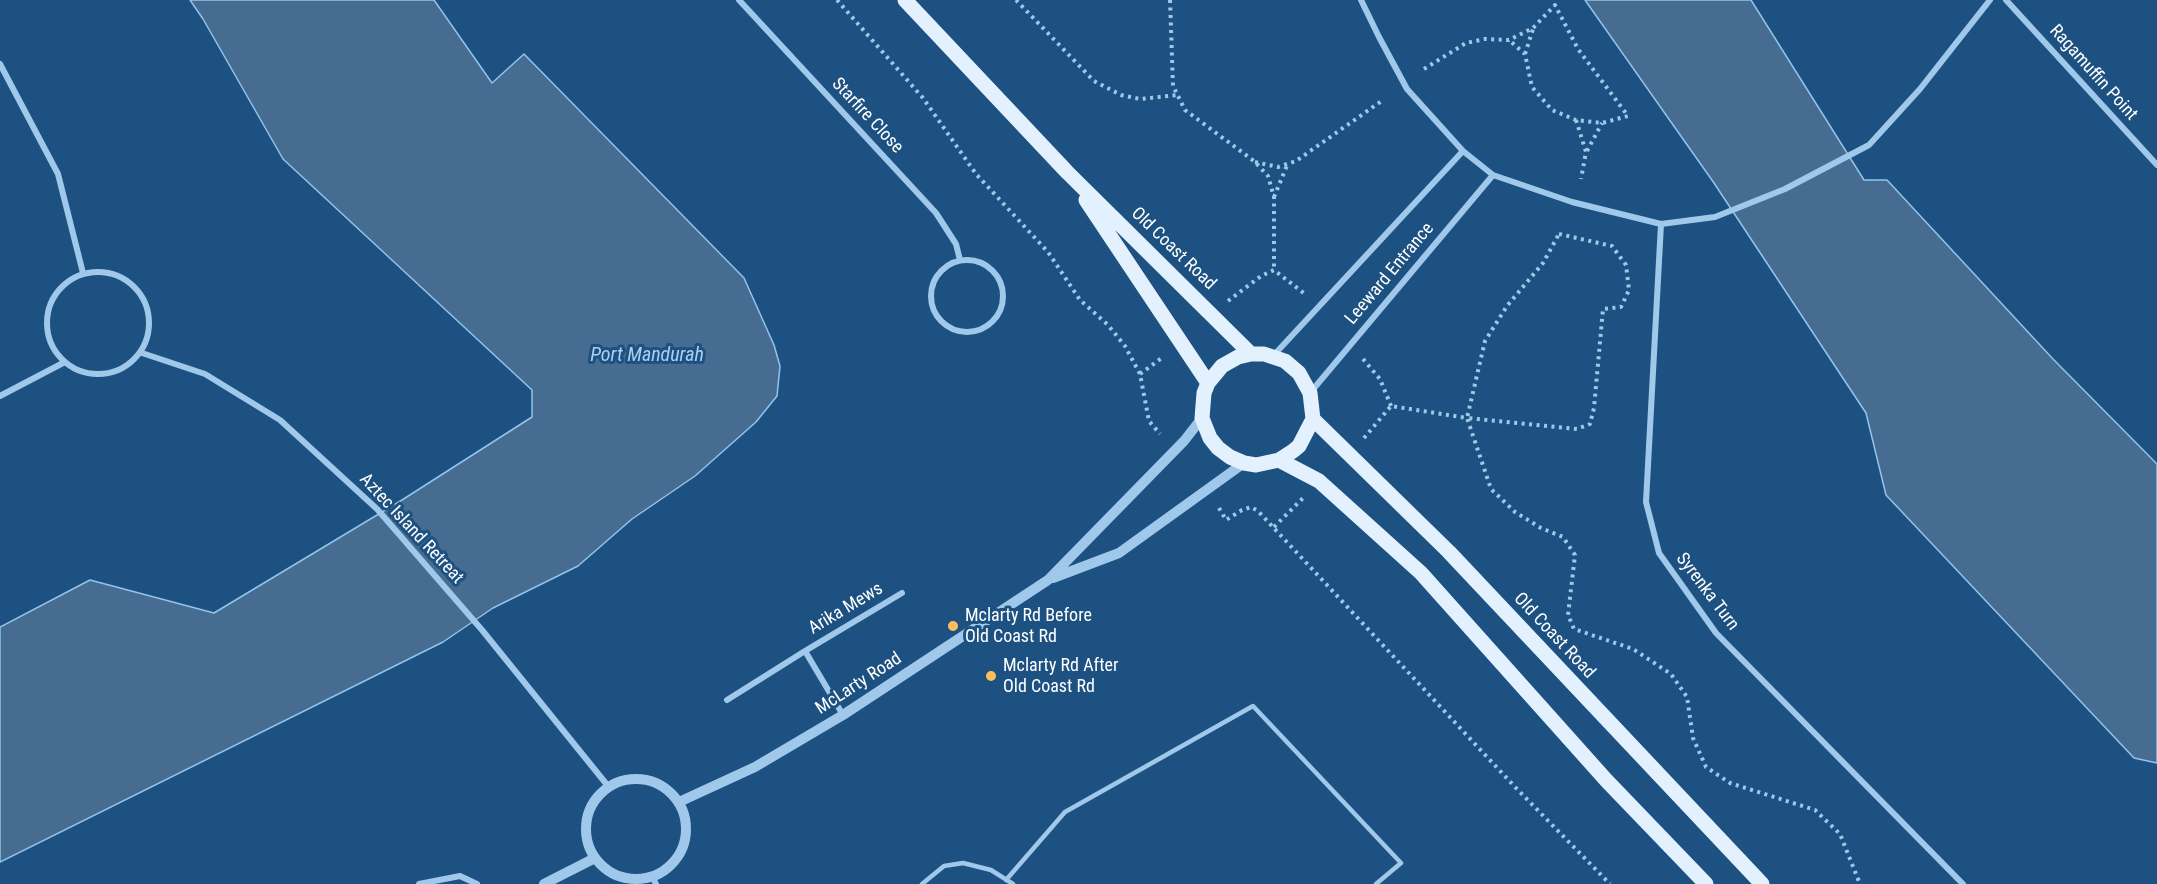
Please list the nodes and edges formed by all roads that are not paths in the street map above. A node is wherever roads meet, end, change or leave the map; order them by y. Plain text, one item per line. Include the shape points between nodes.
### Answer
1 (740, 0) edge
2 (905, 0) edge
3 (1361, 0) edge
4 (1990, 0) edge
5 (2007, 0) edge
6 (0, 64) edge
7 (1463, 151) junction
8 (2157, 165) edge
9 (1067, 172) junction
10 (1493, 175) junction
11 (1662, 224) junction
12 (960, 260) junction
13 (83, 273) junction
14 (142, 353) junction
15 (1251, 354) junction
16 (1273, 356) junction
17 (63, 363) junction
18 (1208, 383) junction
19 (1310, 393) junction
20 (0, 396) edge
21 (1202, 418) junction
22 (1313, 419) junction
23 (1279, 460) junction
24 (1244, 463) junction
25 (1048, 580) junction
26 (902, 593) dead end
27 (805, 651) junction
28 (727, 700) dead end
29 (843, 715) junction
30 (608, 786) junction
31 (678, 802) junction
32 (594, 858) junction
33 (654, 880) edge
34 (1006, 880) junction
35 (419, 884) edge
36 (477, 884) edge
37 (544, 884) edge
38 (922, 884) edge
39 (1013, 884) edge
40 (1376, 884) edge
41 (1706, 884) edge
42 (1762, 884) edge
43 (1963, 884) edge

1 - 12 street, Starfire Close via 936,213 956,244
2 - 9 main road, Old Coast Road
3 - 7 street via 1407,88
4 - 11 street via 1920,89 1869,145 1785,189 1714,217
5 - 8 street, Ragamuffin Point
6 - 13 street via 58,174
7 - 10 street
7 - 16 street, Leeward Entrance
9 - 15 main road, Old Coast Road
9 - 18 main road, Old Coast Road
10 - 11 street via 1572,202
10 - 19 street, Leeward Entrance
11 - 43 street, Syrenka Turn via 1646,501 1659,553 1716,633
12 - 12 street via 939,272 930,294 932,306 945,326 956,331 980,330 998,315 1003,291 993,270 983,263
13 - 14 street via 114,273 134,284 145,298 151,326
13 - 17 street via 59,289 47,311 49,341
14 - 17 street via 115,374 85,374
14 - 30 street, Aztec Island Retreat via 205,374 280,420 377,509 482,630
15 - 16 main road
15 - 18 main road via 1222,366
16 - 19 main road via 1299,373
17 - 20 street
18 - 21 main road
19 - 22 main road
21 - 24 main road via 1218,448
21 - 25 street, McLarty Road
22 - 23 main road via 1299,446
22 - 42 main road, Old Coast Road via 1449,552
23 - 24 main road via 1256,465
23 - 41 main road via 1319,481 1421,573 1606,780
24 - 25 street, McLarty Road via 1119,553
25 - 29 street, McLarty Road
26 - 27 street, Arika Mews
27 - 28 street, Arika Mews
27 - 29 street, Arika Mews
29 - 31 street, McLarty Road via 755,767
30 - 31 street via 639,778 654,781
30 - 32 street via 588,812 585,827
31 - 33 street via 686,831 683,846 676,859
32 - 33 street via 620,877
32 - 37 street
34 - 38 lane via 992,870 963,863 944,866
34 - 39 lane
34 - 40 lane via 1065,812 1253,706 1401,864
35 - 36 street via 460,876

